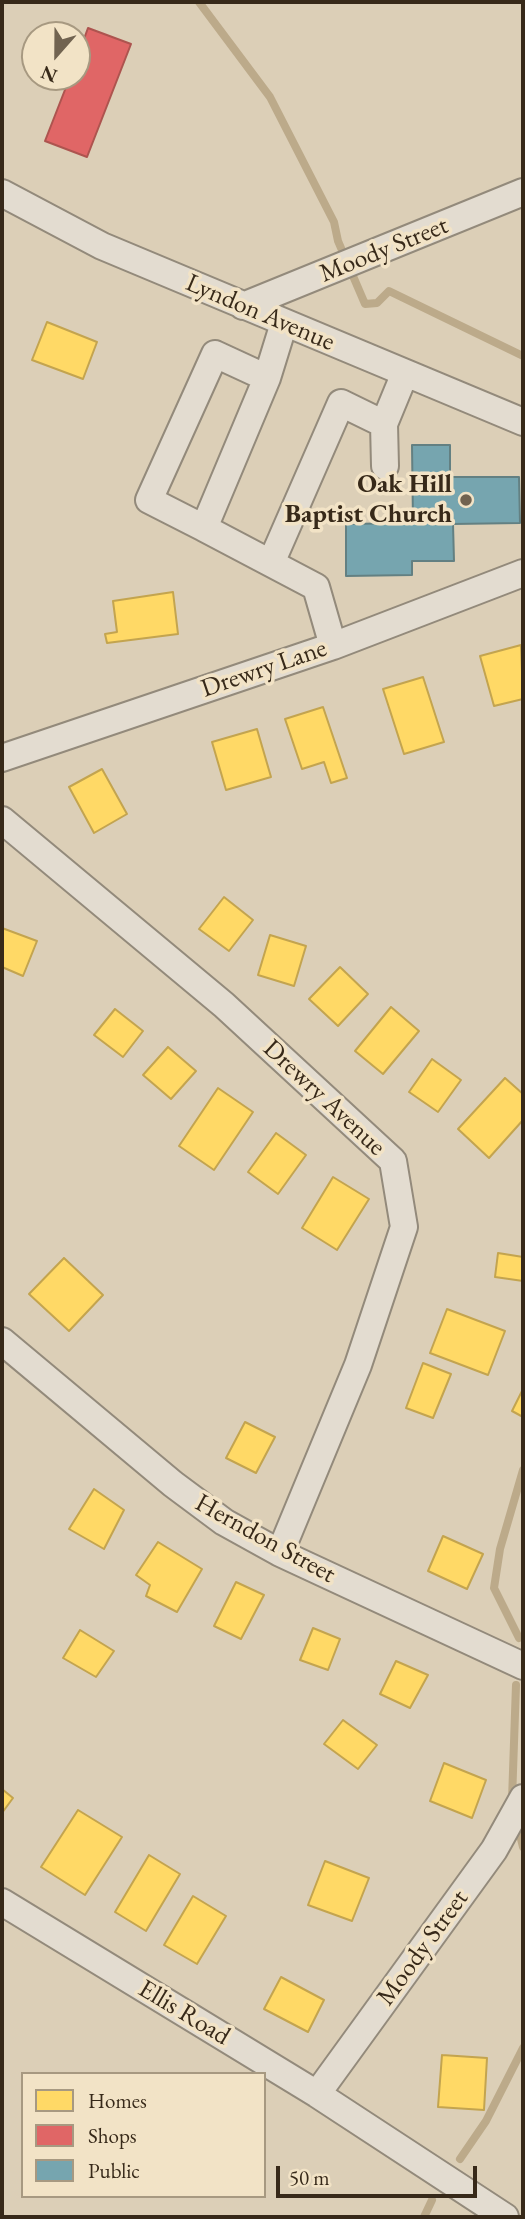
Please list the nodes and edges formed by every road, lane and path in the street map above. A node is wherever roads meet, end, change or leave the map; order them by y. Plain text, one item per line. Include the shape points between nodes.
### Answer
1 (523, 192) edge
2 (2, 193) edge
3 (243, 306) junction
4 (284, 323) junction
5 (405, 373) junction
6 (267, 377) junction
7 (523, 422) edge
8 (384, 424) junction
9 (385, 466) dead end
10 (204, 528) junction
11 (271, 563) junction
12 (523, 573) edge
13 (333, 646) junction
14 (2, 758) edge
15 (2, 820) edge
16 (2, 1340) edge
17 (280, 1553) junction
18 (523, 1666) edge
19 (523, 1798) edge
20 (2, 1902) edge
21 (317, 2094) junction
22 (505, 2217) edge

1 - 3 street, Moody Street
2 - 3 street, Lyndon Avenue via 102,246
3 - 4 street, Lyndon Avenue
4 - 5 street, Lyndon Avenue
4 - 6 street
5 - 7 street, Lyndon Avenue
5 - 8 street
6 - 10 street
6 - 10 street via 215,354 149,500
8 - 9 street
8 - 11 street via 341,403
10 - 11 street
11 - 13 street via 316,587
12 - 13 street, Drewry Lane
13 - 14 street, Drewry Lane
15 - 17 street, Drewry Avenue via 224,1005 393,1161 404,1227 358,1365
16 - 17 street, Herndon Street via 173,1484 224,1522
17 - 18 street, Herndon Street
19 - 21 street, Moody Street via 494,1850
20 - 21 street, Ellis Road
21 - 22 street, Ellis Road

